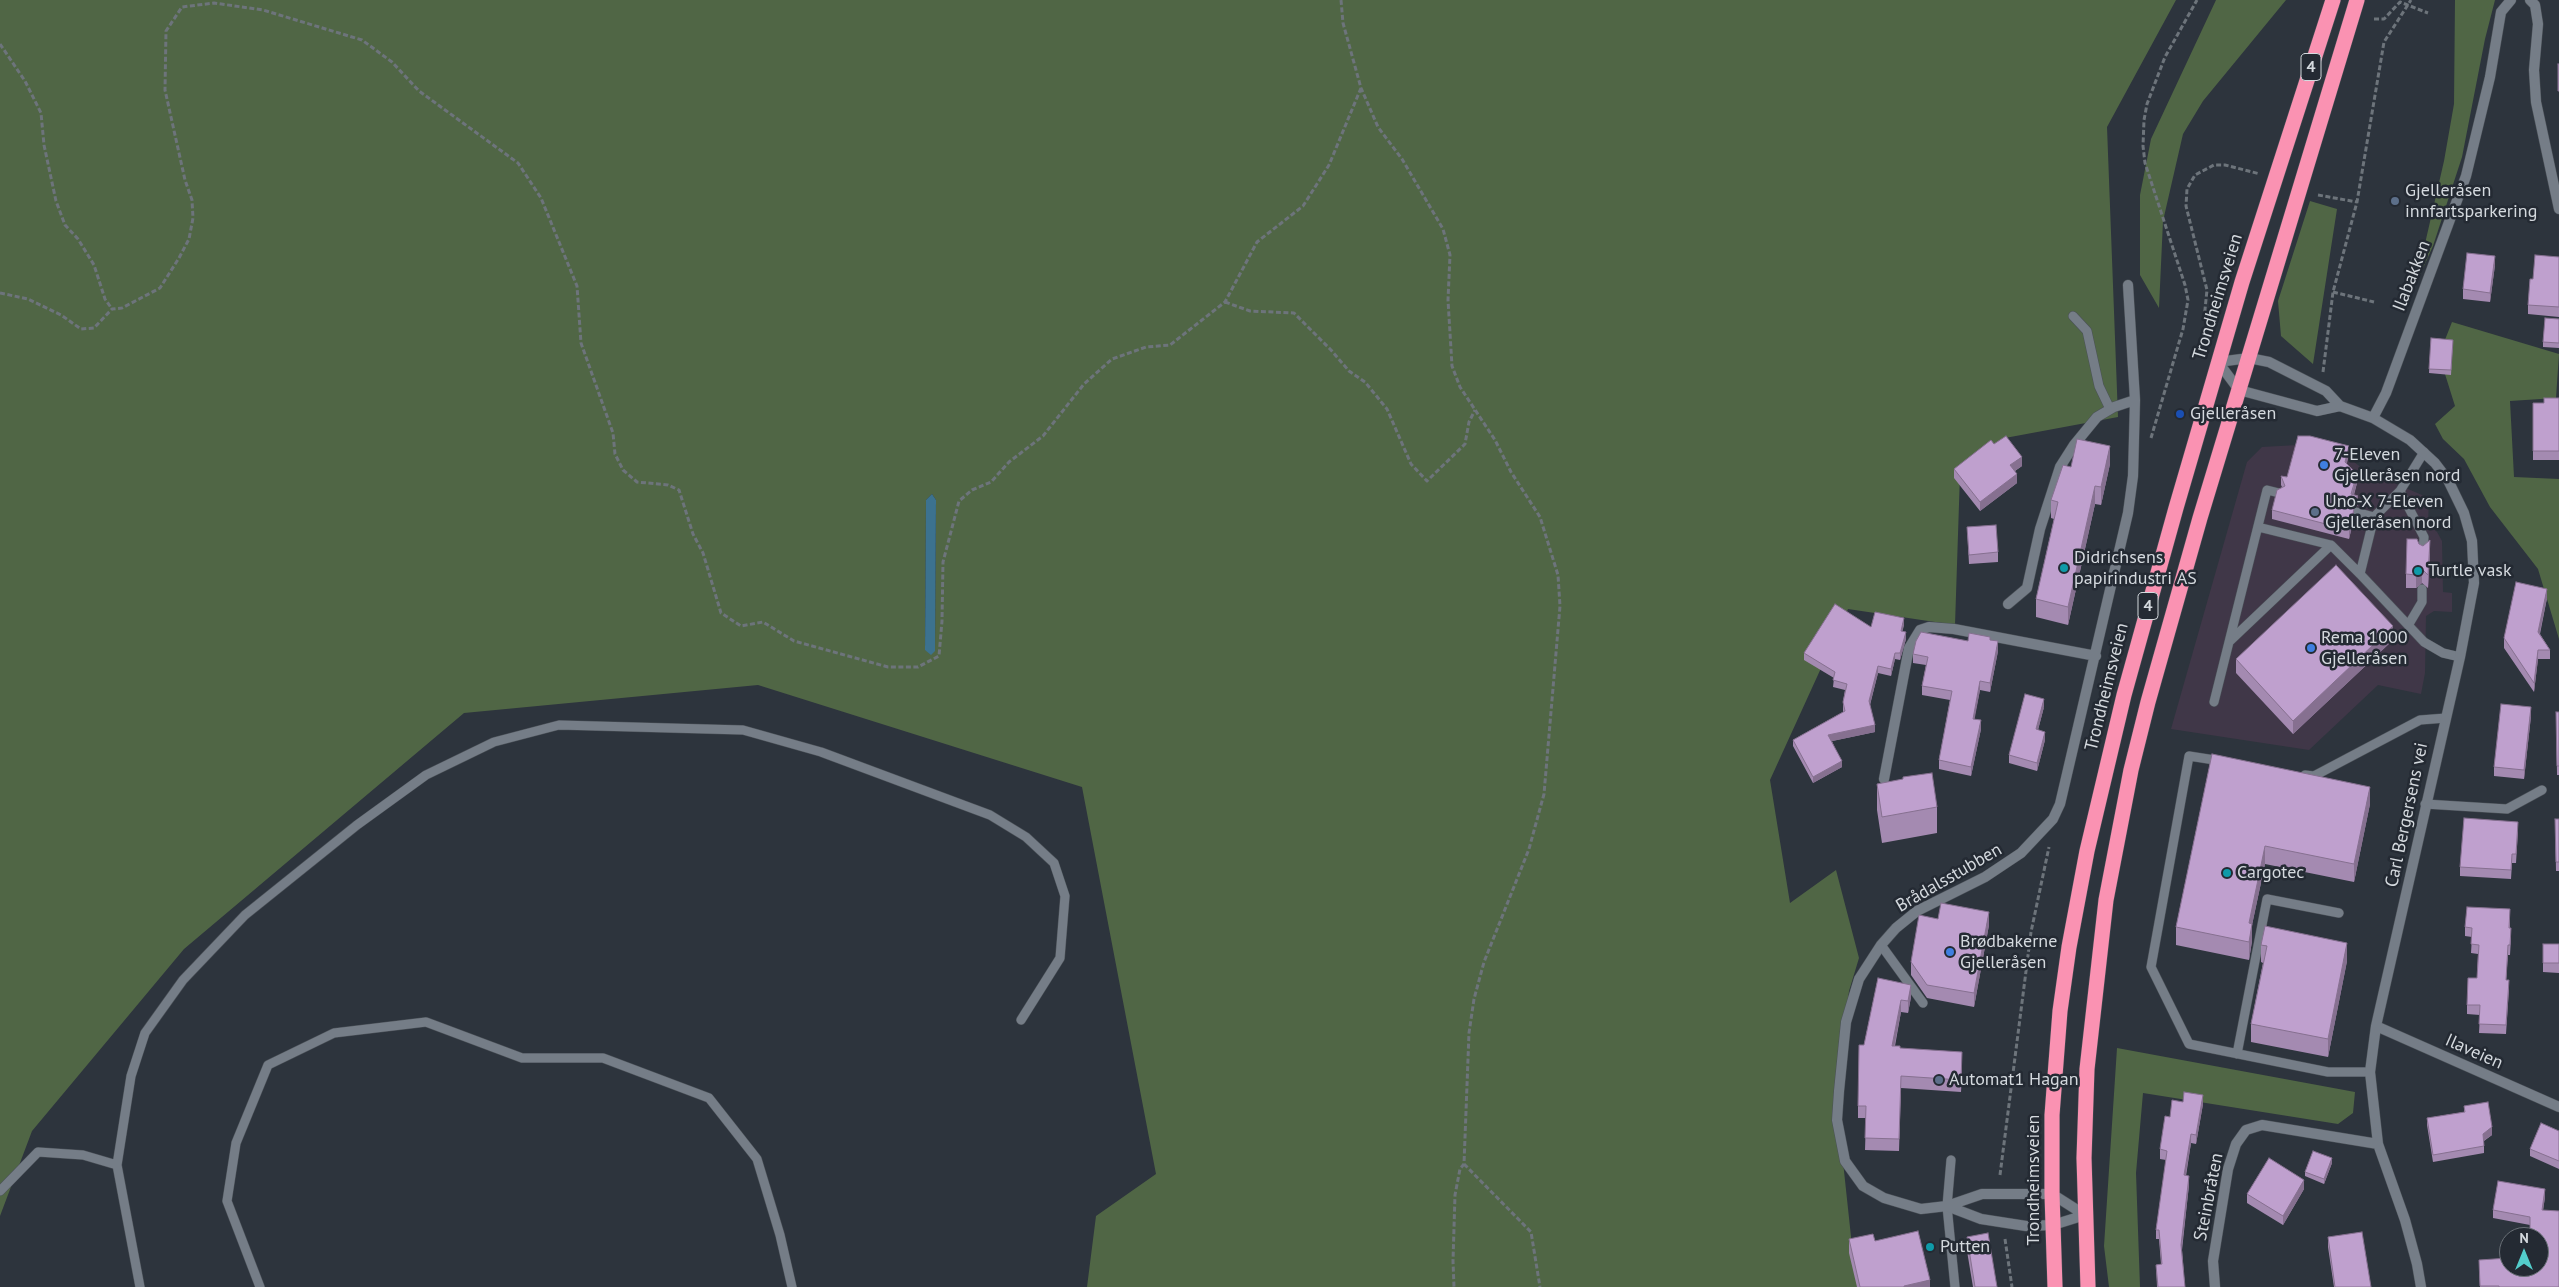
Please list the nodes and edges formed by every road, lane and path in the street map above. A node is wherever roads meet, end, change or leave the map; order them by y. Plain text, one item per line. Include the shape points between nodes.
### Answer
1 (1341, 0) edge
2 (2333, 0) edge
3 (2357, 0) edge
4 (2411, 0) edge
5 (2512, 0) edge
6 (2530, 0) edge
7 (2408, 5) junction
8 (2428, 13) dead end
9 (2374, 18) dead end
10 (0, 44) edge
11 (1361, 88) junction
12 (2260, 174) dead end
13 (2318, 195) dead end
14 (2357, 202) junction
15 (2559, 209) edge
16 (2128, 285) dead end
17 (2333, 292) junction
18 (0, 293) edge
19 (1225, 302) junction
20 (2374, 302) dead end
21 (112, 309) junction
22 (2073, 316) dead end
23 (2204, 319) dead end
24 (2249, 358) junction
25 (2218, 362) junction
26 (2320, 388) junction
27 (2239, 390) junction
28 (2135, 400) junction
29 (2340, 406) junction
30 (2110, 409) junction
31 (1475, 410) junction
32 (2373, 418) junction
33 (2424, 452) junction
34 (2400, 491) junction
35 (2279, 493) edge
36 (2356, 512) dead end
37 (2374, 517) junction
38 (2258, 526) junction
39 (2331, 545) junction
40 (2423, 553) edge
41 (2360, 574) junction
42 (2422, 589) dead end
43 (2008, 604) dead end
44 (2409, 624) junction
45 (2229, 641) junction
46 (2096, 656) junction
47 (2460, 658) junction
48 (2214, 702) dead end
49 (2446, 718) junction
50 (2227, 762) edge
51 (2294, 773) edge
52 (1884, 779) dead end
53 (2542, 790) dead end
54 (2425, 804) junction
55 (2339, 913) dead end
56 (1881, 946) junction
57 (1923, 1003) dead end
58 (1021, 1020) dead end
59 (2376, 1026) junction
60 (2237, 1054) junction
61 (2370, 1072) junction
62 (2559, 1107) edge
63 (2378, 1144) junction
64 (1951, 1160) dead end
65 (1464, 1164) junction
66 (117, 1165) junction
67 (0, 1191) edge
68 (2052, 1194) junction
69 (1947, 1206) junction
70 (2085, 1215) junction
71 (2053, 1225) junction
72 (2004, 1234) dead end
73 (140, 1287) edge
74 (260, 1287) edge
75 (792, 1287) edge
76 (1454, 1287) edge
77 (1540, 1287) edge
78 (1955, 1287) edge
79 (2012, 1287) edge
80 (2055, 1287) edge
81 (2088, 1287) edge
82 (2215, 1287) edge
83 (2421, 1287) edge

1 - 11 path via 1342,23
2 - 25 highway, Trondheimsveien / 4
3 - 24 highway, 4
4 - 7 path
5 - 32 street, Ilabakken via 2501,12 2490,77 2466,176 2386,393
6 - 15 street via 2538,24 2534,70 2536,102
7 - 8 path
7 - 9 path via 2400,2 2384,19
7 - 14 path via 2384,42
10 - 21 path via 25,81 41,113 44,145 59,209 65,225 94,264 105,299
11 - 19 path via 1328,165 1303,206 1257,242
11 - 31 path via 1378,127 1402,159 1444,230 1450,255 1448,300 1452,366 1460,387
12 - 23 path via 2214,165 2195,175 2187,189 2186,206 2207,290
13 - 14 path
14 - 17 path
16 - 28 street, Brådalsstubben
17 - 20 path
17 - 26 path
18 - 21 path via 28,299 62,315 81,329 94,328
19 - 21 path via 1170,345 1146,347 1112,359 1084,384 1043,436 991,482 972,490 959,501 943,562 939,656 918,667 888,666 794,641 763,622 741,626 721,613 679,490 668,485 636,482 623,470 615,454 613,433 581,343 577,286 541,198 518,163 419,91 392,62 362,40 263,10 214,3 182,7 166,31 165,90 192,200 193,218 188,239 160,288 122,308
19 - 31 path via 1250,311 1294,313 1388,409 1411,464 1427,480 1465,444
22 - 30 lane via 2087,332 2099,386
24 - 25 street, Carl Bergersens vei
24 - 26 street, Carl Bergersens vei via 2269,362
24 - 27 highway, 4
25 - 27 street
25 - 68 highway, Trondheimsveien / 4 via 2129,676 2079,892 2060,1020 2052,1115
26 - 29 street, Carl Bergersens vei
27 - 29 street via 2317,411
27 - 70 highway, 4 via 2148,702 2119,828 2091,1016 2085,1116
28 - 30 street
28 - 46 street, Brådalsstubben via 2133,476 2128,513
29 - 32 street, Carl Bergersens vei
30 - 43 street via 2087,428 2060,467 2040,529 2027,588
31 - 65 path via 1540,517 1558,575 1560,606 1544,794 1529,849 1484,962 1474,999 1469,1033
32 - 33 street, Carl Bergersens vei
33 - 34 lane
33 - 47 street, Carl Bergersens vei via 2444,474 2456,495 2472,541 2474,583
34 - 37 lane
34 - 40 lane via 2424,537
35 - 38 lane via 2267,490
36 - 37 lane
37 - 41 lane
38 - 39 lane
38 - 45 lane
39 - 41 lane
39 - 45 lane
41 - 44 lane
42 - 44 lane via 2422,602
44 - 47 lane via 2424,642
45 - 48 lane
46 - 52 street via 1954,628 1920,630 1908,648
46 - 56 street, Brådalsstubben via 2060,804 2053,819 2022,853 1985,877 1917,911
47 - 49 street, Carl Bergersens vei
49 - 51 lane via 2420,720 2314,776
49 - 54 street, Carl Bergersens vei
50 - 60 lane via 2189,756 2152,967 2189,1044
53 - 54 lane via 2507,809
54 - 59 street, Carl Bergersens vei
55 - 60 lane via 2267,899
56 - 57 lane
56 - 69 street, Brådalsstubben via 1859,979 1846,1022 1838,1120 1843,1154 1855,1178 1884,1198 1921,1209
58 - 66 lane via 1060,958 1065,896 1054,863 1026,837 990,815 821,752 743,730 559,725 494,742 426,775 357,825 245,915 183,980 145,1033 132,1076
59 - 61 street, Carl Bergersens vei
59 - 62 street, Ilaveien
60 - 61 lane via 2328,1072
61 - 63 street, Carl Bergersens vei
63 - 82 street, Steinbråten via 2262,1125 2246,1130 2236,1144 2228,1169 2213,1261
63 - 83 street, Carl Bergersens vei via 2405,1220
64 - 69 lane
65 - 76 path via 1455,1195
65 - 77 path via 1531,1232
66 - 67 lane via 83,1155 38,1152
66 - 73 lane
68 - 69 street, Brådalsstubben via 1982,1194
68 - 70 street
68 - 71 highway, Trondheimsveien / 4
69 - 71 street, Brådalsstubben via 1981,1219 2026,1226
69 - 78 lane
70 - 71 street, Brådalsstubben
70 - 81 highway, 4
71 - 80 highway, Trondheimsveien / 4
72 - 79 path
74 - 75 lane via 227,1201 236,1143 268,1064 334,1033 426,1022 522,1058 603,1058 709,1098 757,1159

